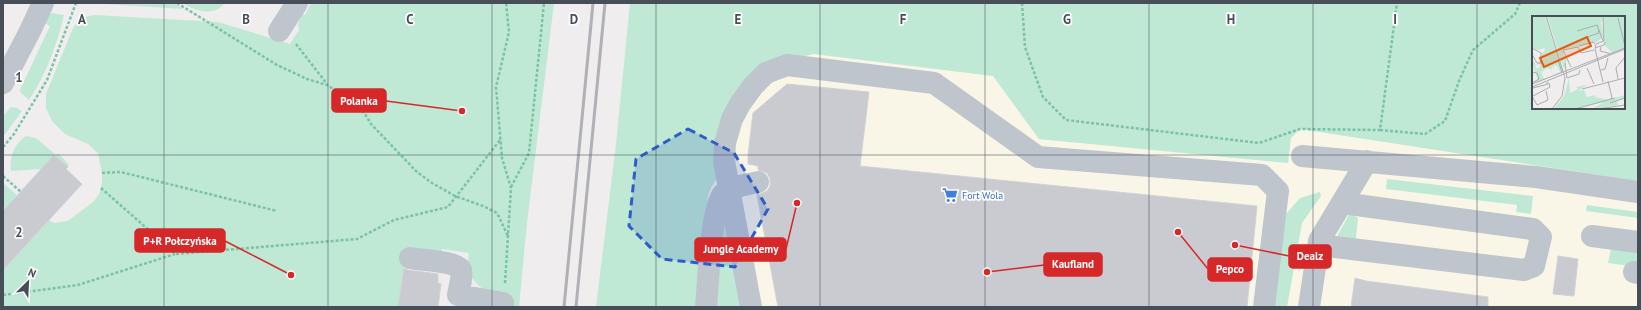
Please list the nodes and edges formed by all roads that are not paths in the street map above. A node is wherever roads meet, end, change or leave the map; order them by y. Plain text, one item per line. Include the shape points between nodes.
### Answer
1 (42, 3) edge
2 (296, 3) edge
3 (286, 36) road end
4 (3, 83) edge
5 (1302, 156) dead end
6 (1367, 161) junction
7 (758, 182) dead end
8 (730, 189) junction
9 (1638, 192) edge
10 (1342, 204) junction
11 (1592, 236) dead end
12 (1638, 242) edge
13 (1319, 245) junction
14 (410, 258) dead end
15 (452, 301) edge
16 (504, 302) edge
17 (706, 307) edge
18 (751, 307) edge
19 (1264, 307) edge
20 (1309, 307) edge

1 - 4 street
2 - 3 street
5 - 6 street
6 - 9 street via 1536,177
6 - 10 street
7 - 8 street
8 - 17 street via 722,195 716,212
8 - 18 street
8 - 19 street via 724,161 725,143 732,119 753,86 766,73 787,65 934,83 1038,158 1262,175 1278,191
10 - 13 street
10 - 13 street via 1533,229 1541,237 1534,266 1524,270
11 - 12 street
13 - 20 street
14 - 15 street via 455,264 461,270
15 - 16 street

